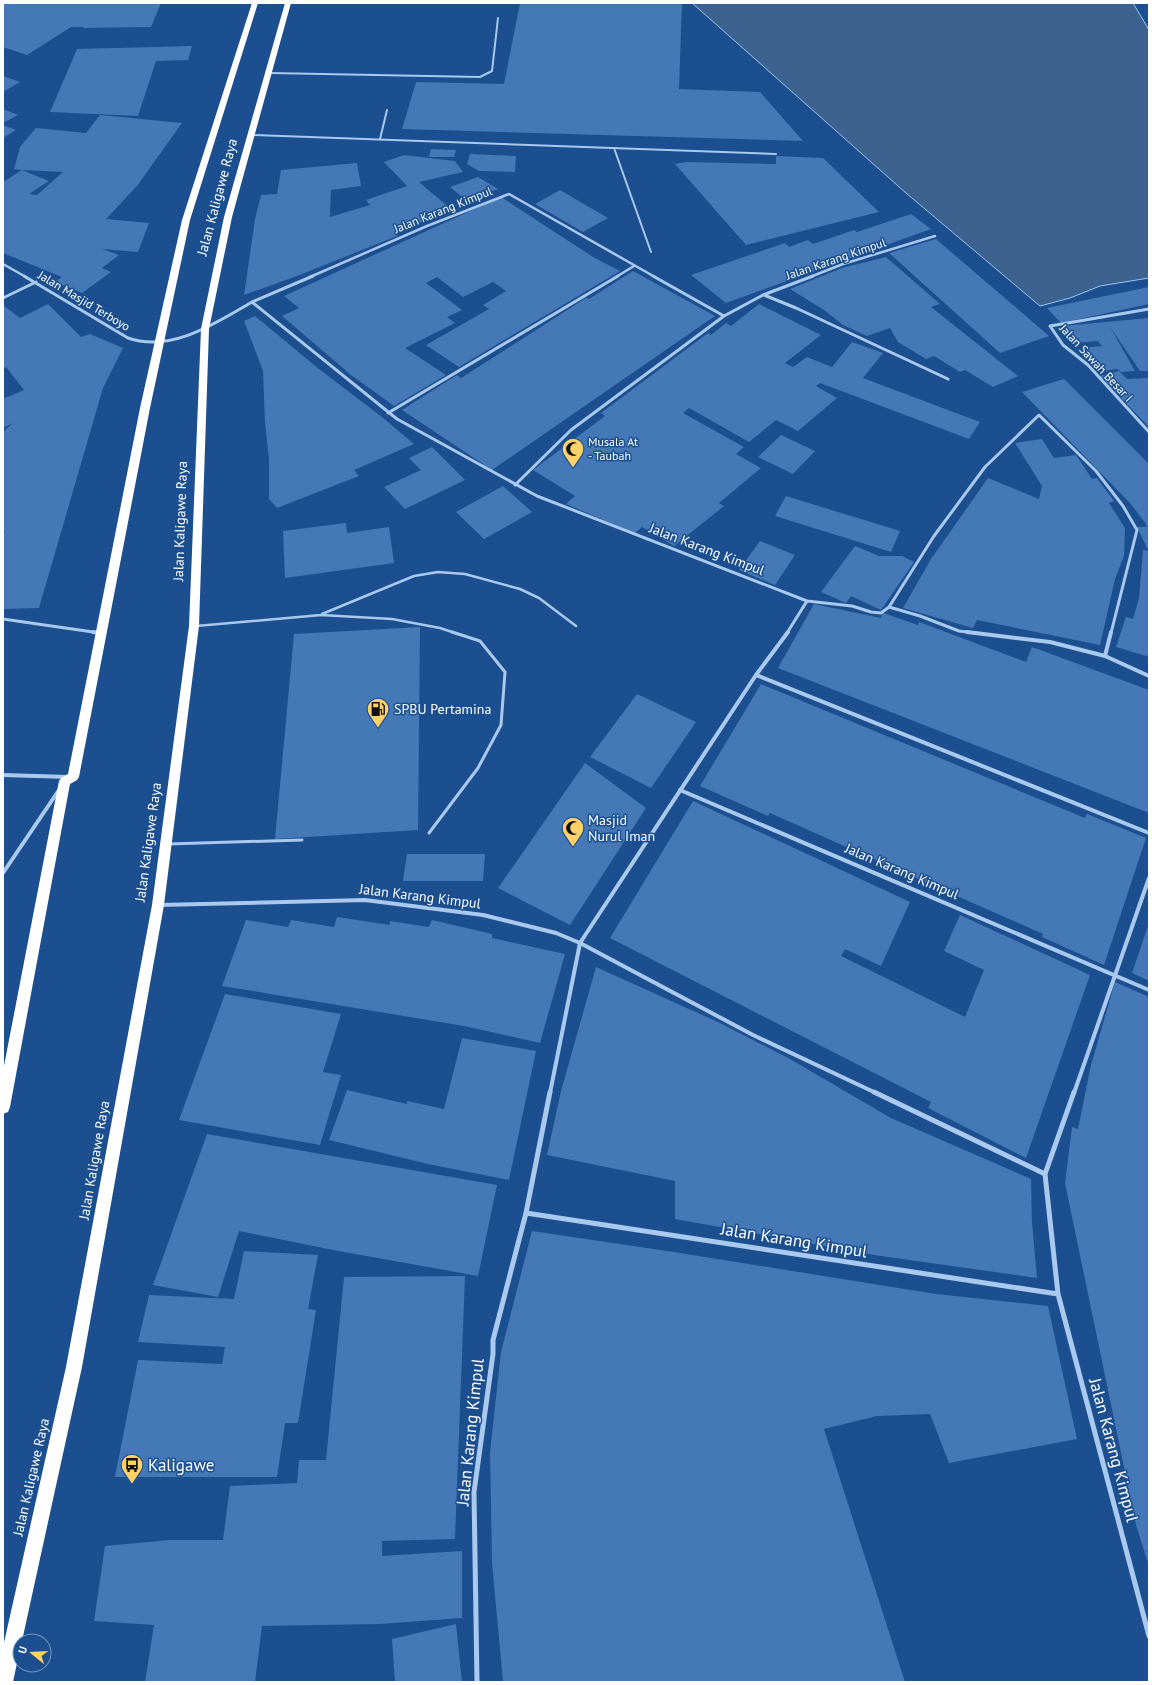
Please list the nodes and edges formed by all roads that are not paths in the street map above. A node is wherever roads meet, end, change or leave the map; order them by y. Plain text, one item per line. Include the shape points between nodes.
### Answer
1 (255, 3) edge
2 (288, 3) edge
3 (498, 18) dead end
4 (270, 73) junction
5 (387, 110) dead end
6 (252, 135) junction
7 (380, 140) junction
8 (614, 148) junction
9 (776, 154) dead end
10 (935, 236) dead end
11 (650, 252) dead end
12 (3, 264) edge
13 (634, 266) junction
14 (36, 282) junction
15 (763, 295) junction
16 (3, 298) edge
17 (252, 302) junction
18 (1149, 309) edge
19 (724, 316) junction
20 (205, 329) junction
21 (160, 343) junction
22 (948, 379) dead end
23 (388, 413) junction
24 (1149, 432) edge
25 (515, 485) junction
26 (807, 601) junction
27 (889, 607) junction
28 (320, 615) junction
29 (3, 620) edge
30 (194, 626) junction
31 (576, 626) dead end
32 (101, 633) junction
33 (1105, 656) junction
34 (756, 674) junction
35 (1149, 676) edge
36 (3, 775) edge
37 (69, 779) junction
38 (680, 790) junction
39 (429, 833) dead end
40 (1149, 833) edge
41 (302, 840) dead end
42 (167, 844) junction
43 (3, 873) edge
44 (1149, 878) edge
45 (158, 906) junction
46 (580, 942) junction
47 (1115, 974) junction
48 (1149, 990) edge
49 (3, 1107) edge
50 (1045, 1174) junction
51 (526, 1213) junction
52 (1058, 1294) junction
53 (1149, 1636) edge
54 (4, 1682) edge
55 (477, 1682) edge

1 - 21 highway, Jalan Kaligawe Raya via 186,220
2 - 4 highway, Jalan Kaligawe Raya
3 - 4 lane via 492,71 480,77
4 - 6 highway, Jalan Kaligawe Raya
5 - 7 lane
6 - 7 lane
6 - 20 highway, Jalan Kaligawe Raya via 228,217
7 - 8 lane
8 - 9 lane
8 - 11 lane
10 - 15 street, Jalan Karang Kimpul via 843,264
12 - 14 street, Jalan Masjid Terboyo
13 - 17 street, Jalan Karang Kimpul via 509,194
13 - 19 street, Jalan Karang Kimpul
13 - 23 street
14 - 16 street
14 - 21 street, Jalan Masjid Terboyo via 128,338 139,342
15 - 19 street, Jalan Karang Kimpul
15 - 22 street
17 - 20 street, Jalan Karang Kimpul
17 - 23 street, Jalan Karang Kimpul
18 - 24 street, Jalan Sawah Besar I via 1050,326 1063,345 1088,365
19 - 25 street, Jalan Karang Kimpul via 571,430
20 - 21 street, Jalan Karang Kimpul
20 - 30 highway, Jalan Kaligawe Raya
21 - 32 highway, Jalan Kaligawe Raya
23 - 25 street, Jalan Karang Kimpul
25 - 26 street, Jalan Karang Kimpul via 537,496
26 - 27 street via 852,606 880,613
26 - 34 street, Jalan Karang Kimpul via 797,619
27 - 33 street via 959,631 1050,642
27 - 33 street via 934,536 985,467 1039,415 1096,471 1123,506 1137,530
28 - 30 lane
28 - 31 lane via 414,576 438,572 465,574 520,589 539,598
28 - 39 lane via 392,619 440,628 480,641 505,672 501,725 478,768
29 - 32 street
30 - 42 highway, Jalan Kaligawe Raya
32 - 37 highway, Jalan Kaligawe Raya
33 - 35 street
34 - 38 street, Jalan Karang Kimpul
34 - 40 street
36 - 37 street
37 - 43 street
37 - 49 highway, Jalan Kaligawe Raya
38 - 46 street, Jalan Karang Kimpul
38 - 47 street, Jalan Karang Kimpul
41 - 42 lane
42 - 45 highway, Jalan Kaligawe Raya
44 - 47 street, Jalan Karang Kimpul
45 - 46 street, Jalan Karang Kimpul via 365,900 483,915 556,933
45 - 54 highway, Jalan Kaligawe Raya via 74,1367
46 - 50 street, Jalan Karang Kimpul via 753,1035
46 - 51 street, Jalan Karang Kimpul
47 - 48 street
47 - 50 street, Jalan Karang Kimpul
50 - 52 street, Jalan Karang Kimpul
51 - 52 street, Jalan Karang Kimpul
51 - 55 street, Jalan Karang Kimpul via 493,1340 474,1492
52 - 53 street, Jalan Karang Kimpul

